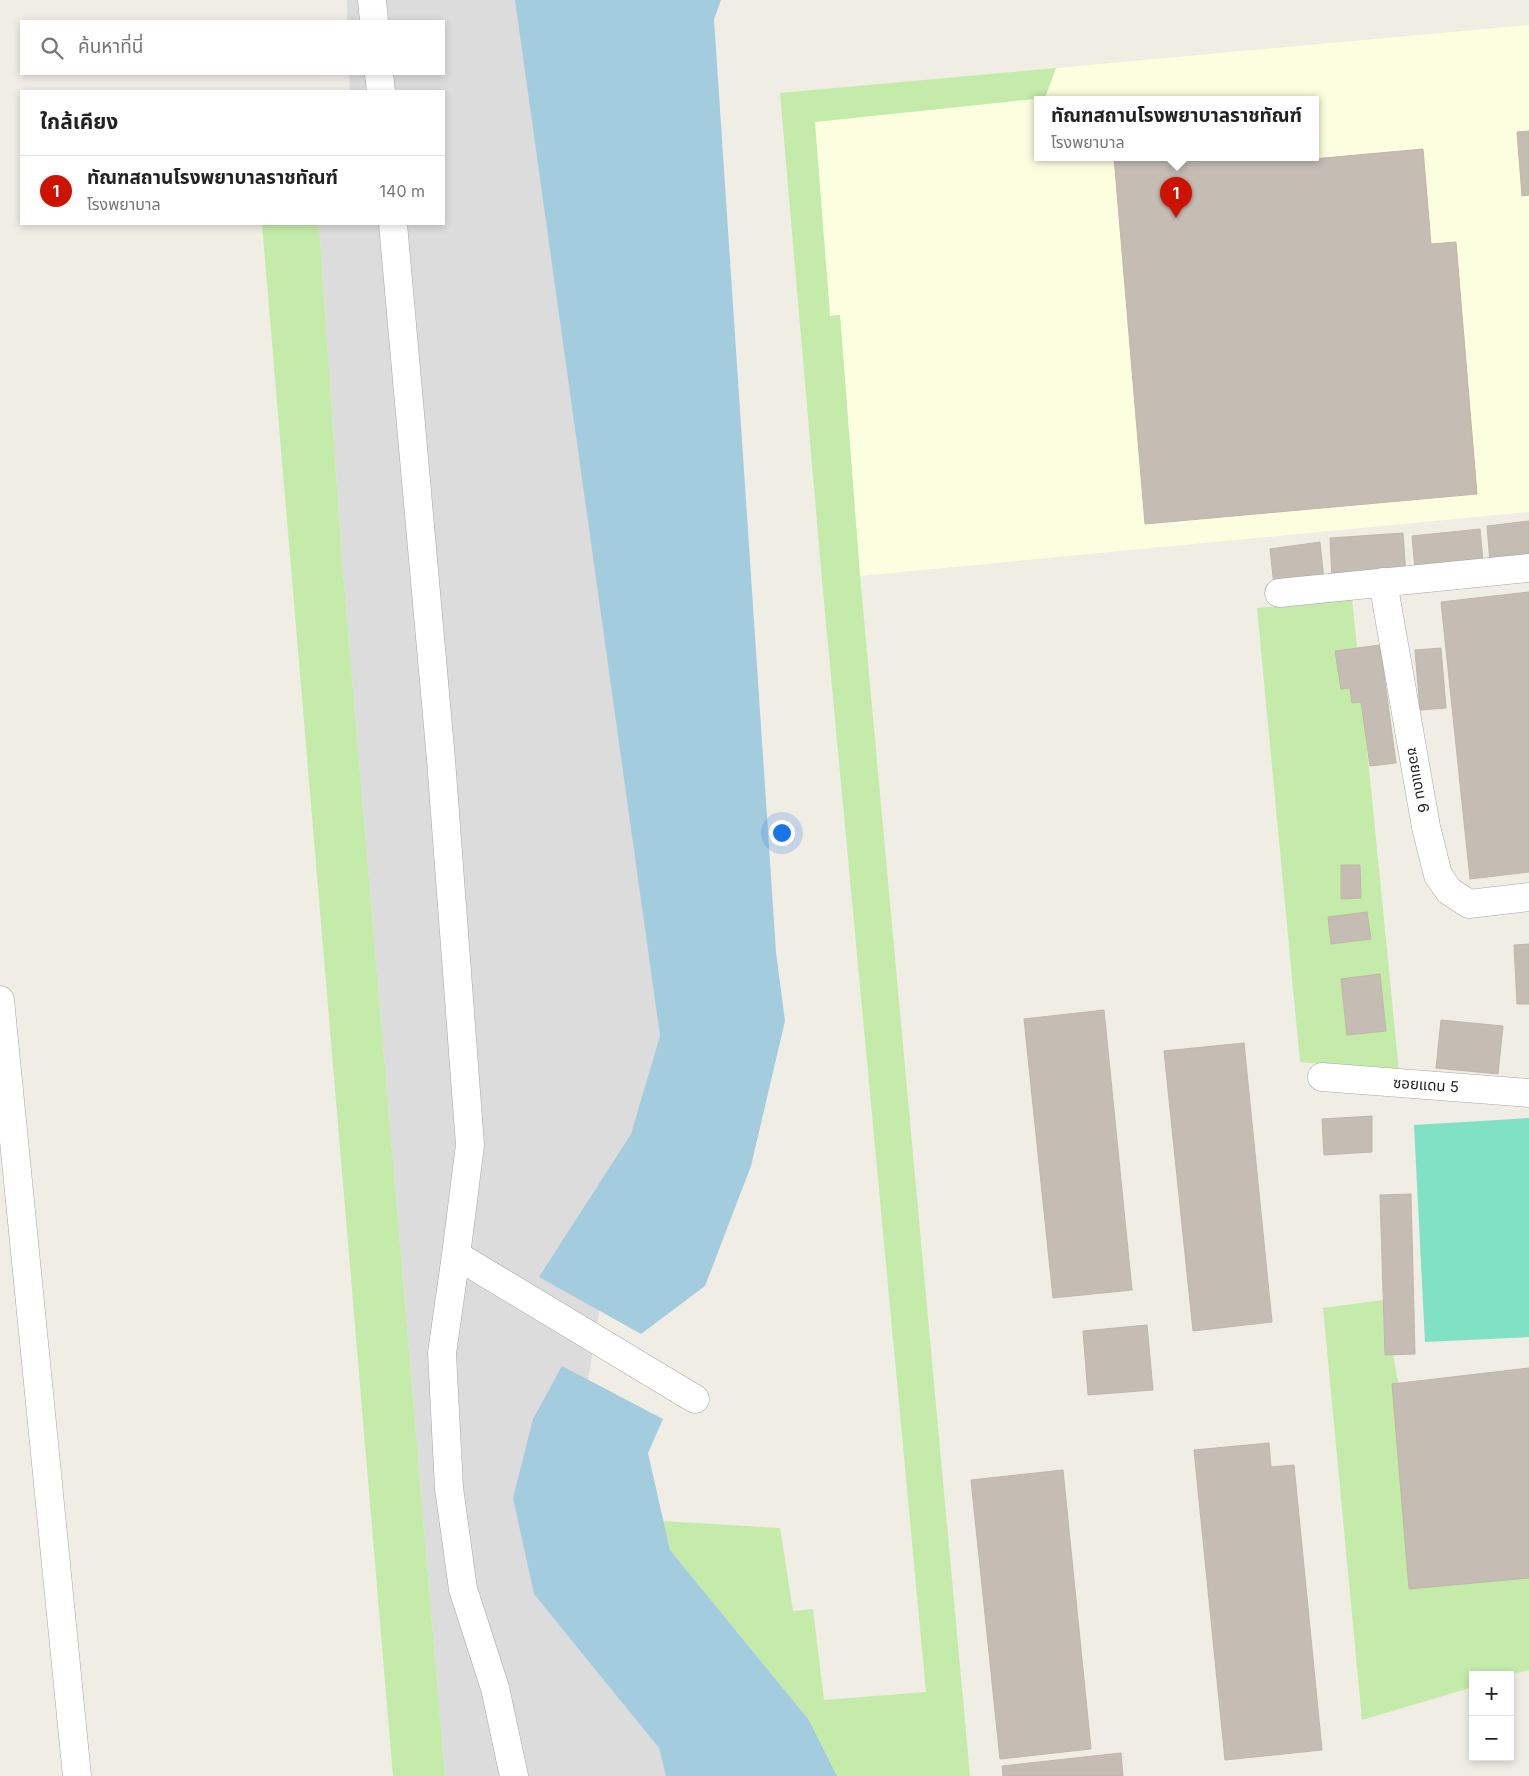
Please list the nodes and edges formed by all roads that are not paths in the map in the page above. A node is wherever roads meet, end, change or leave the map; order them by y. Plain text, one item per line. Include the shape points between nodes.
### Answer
1 (372, 0) edge
2 (374, 20) edge
3 (379, 75) edge
4 (380, 90) edge
5 (392, 225) edge
6 (1529, 568) edge
7 (1383, 582) junction
8 (1279, 593) dead end
9 (1529, 898) edge
10 (0, 1000) edge
11 (1322, 1077) dead end
12 (1529, 1093) edge
13 (456, 1255) junction
14 (695, 1399) dead end
15 (77, 1776) edge
16 (514, 1776) edge

1 - 2 street
3 - 4 street
5 - 13 street via 441,760 470,1145
6 - 7 street
7 - 8 street
7 - 9 street, ซอยแดน 6 via 1426,827 1438,875 1449,891 1469,904
10 - 15 street
11 - 12 street, ซอยแดน 5
13 - 14 street
13 - 16 street via 442,1353 449,1488 463,1588 495,1688

